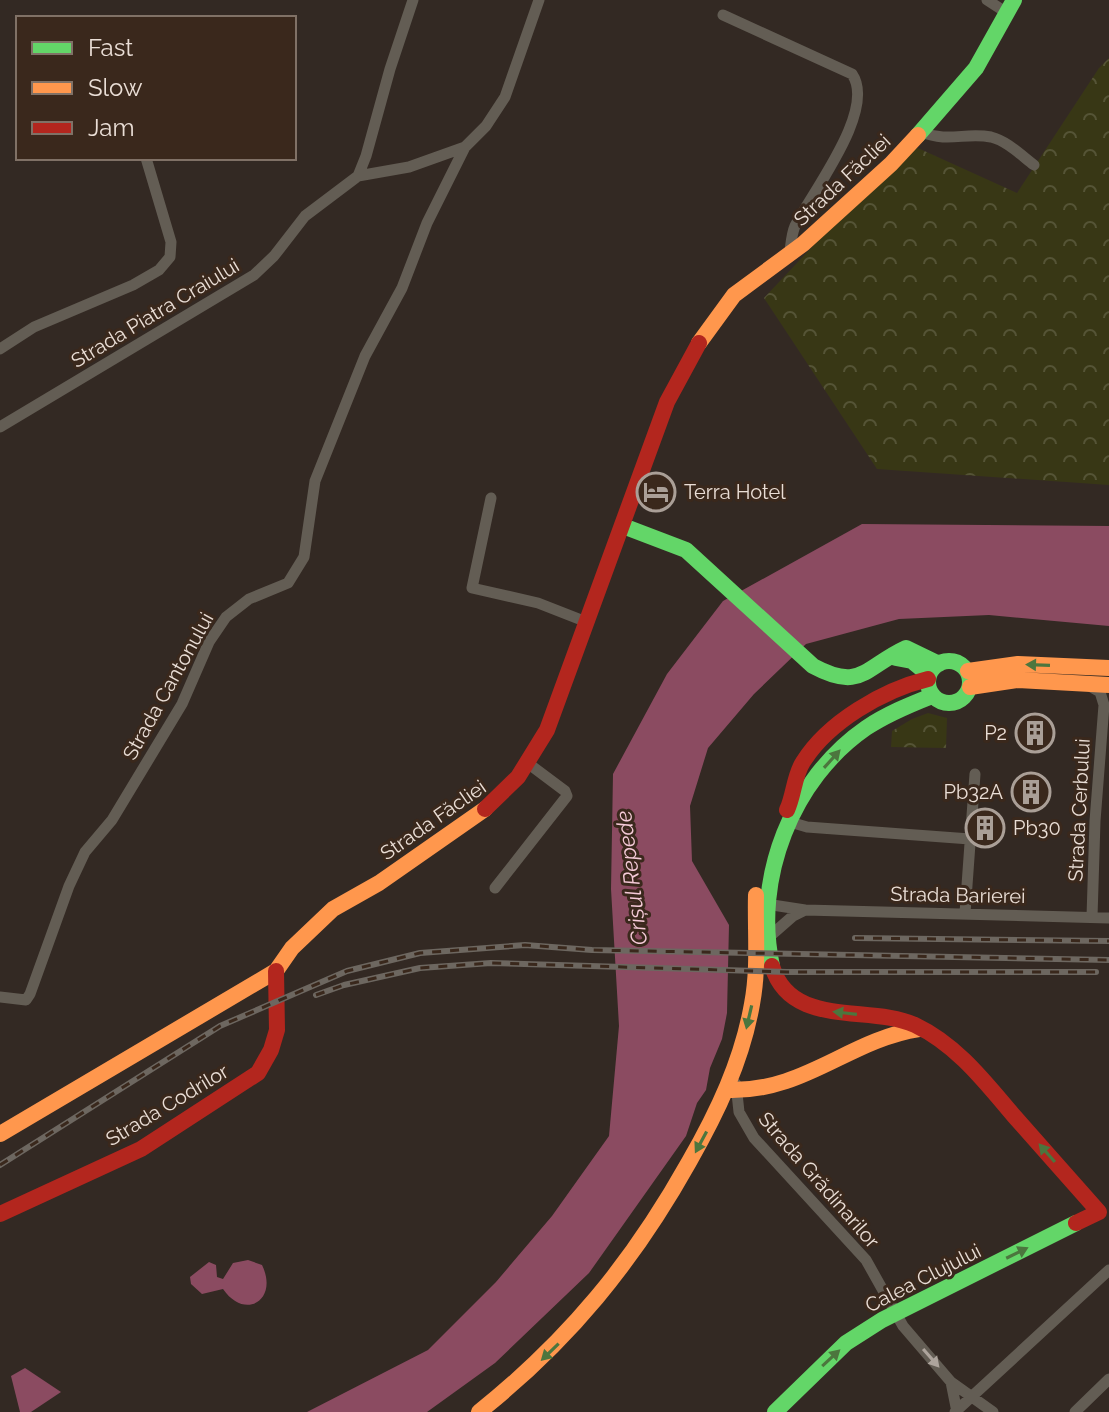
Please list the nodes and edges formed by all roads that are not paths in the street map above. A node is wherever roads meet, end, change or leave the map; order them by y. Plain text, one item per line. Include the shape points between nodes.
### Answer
1 (413, 0) edge
2 (539, 0) edge
3 (987, 0) edge
4 (1010, 7) edge
5 (723, 15) dead end
6 (921, 132) junction
7 (465, 147) junction
8 (147, 160) edge
9 (1034, 165) dead end
10 (358, 176) junction
11 (789, 257) junction
12 (0, 349) edge
13 (0, 427) edge
14 (491, 498) dead end
15 (623, 526) junction
16 (584, 621) junction
17 (1109, 668) edge
18 (928, 679) junction
19 (969, 679) junction
20 (1084, 683) junction
21 (1109, 685) edge
22 (1106, 700) edge
23 (529, 764) junction
24 (975, 774) dead end
25 (790, 822) junction
26 (970, 839) junction
27 (495, 888) dead end
28 (766, 904) junction
29 (805, 910) junction
30 (965, 913) junction
31 (1092, 917) junction
32 (1109, 918) edge
33 (769, 937) junction
34 (276, 971) junction
35 (0, 997) edge
36 (921, 1029) junction
37 (731, 1090) junction
38 (0, 1134) edge
39 (0, 1214) edge
40 (1106, 1214) edge
41 (1109, 1270) edge
42 (897, 1312) junction
43 (1109, 1379) edge
44 (951, 1382) junction
45 (973, 1395) junction
46 (479, 1412) edge
47 (775, 1412) edge
48 (956, 1412) edge
49 (993, 1412) edge
50 (1075, 1412) edge

1 - 10 street
2 - 7 street, Strada Piatra Craiului via 505,97
3 - 4 street
4 - 6 main road, Strada Făcliei via 976,68
5 - 11 street, Strada Făcliei via 852,74 857,81 856,110 847,134 793,229
6 - 9 street via 945,139 994,138
6 - 11 main road, Strada Făcliei
7 - 10 street, Strada Piatra Craiului via 409,167
7 - 35 street, Strada Cantonului via 402,288 365,356 315,481 304,557 288,583 249,599 226,617 182,704 112,820 85,852 36,984 26,1000
8 - 12 street via 171,242 170,257 133,285 34,327
10 - 13 street, Strada Piatra Craiului via 305,216 254,275
11 - 15 main road, Strada Făcliei via 734,295 703,337 667,402
14 - 16 street via 472,588 538,603
15 - 16 main road, Strada Făcliei
15 - 18 main road via 686,550 813,666 835,679 866,673 894,658 912,661
16 - 23 main road, Strada Făcliei via 547,730
17 -> 19 main road via 1018,664
18 - 19 main road via 945,661 958,662
18 - 19 main road via 937,701 951,704 963,699
25 -> 18 main road via 837,751 875,720 908,703
18 -> 37 main road via 859,709 803,762 761,873 756,897 758,962
19 - 20 main road
20 - 21 main road
20 - 22 street
22 - 31 street, Strada Cerbului
23 - 27 street via 567,796
23 - 34 main road, Strada Făcliei via 495,802 333,909
24 - 26 street
25 - 26 street
25 - 28 main road via 777,849
26 - 30 street
28 - 29 street, Strada Barierei
28 - 33 main road
29 - 30 street, Strada Barierei
29 - 33 street
30 - 31 street, Strada Barierei
31 - 32 street, Strada Barierei
36 -> 33 main road via 794,999 772,973
34 - 38 main road
34 - 39 main road, Strada Codrilor via 277,1030 258,1073 141,1149
36 - 37 main road via 893,1033 794,1080
40 -> 36 main road via 977,1073 942,1040
37 - 42 street, Strada Grădinarilor via 747,1129 866,1260
37 -> 46 main road via 669,1201 613,1282 573,1330
42 -> 40 main road, Calea Clujului
41 - 45 street
42 -> 44 street, Strada Grădinarilor
47 -> 42 main road, Calea Clujului via 846,1343
43 - 50 street
44 - 45 street, Strada Grădinarilor
44 - 48 street
45 - 48 street
45 - 49 street, Strada Grădinarilor

